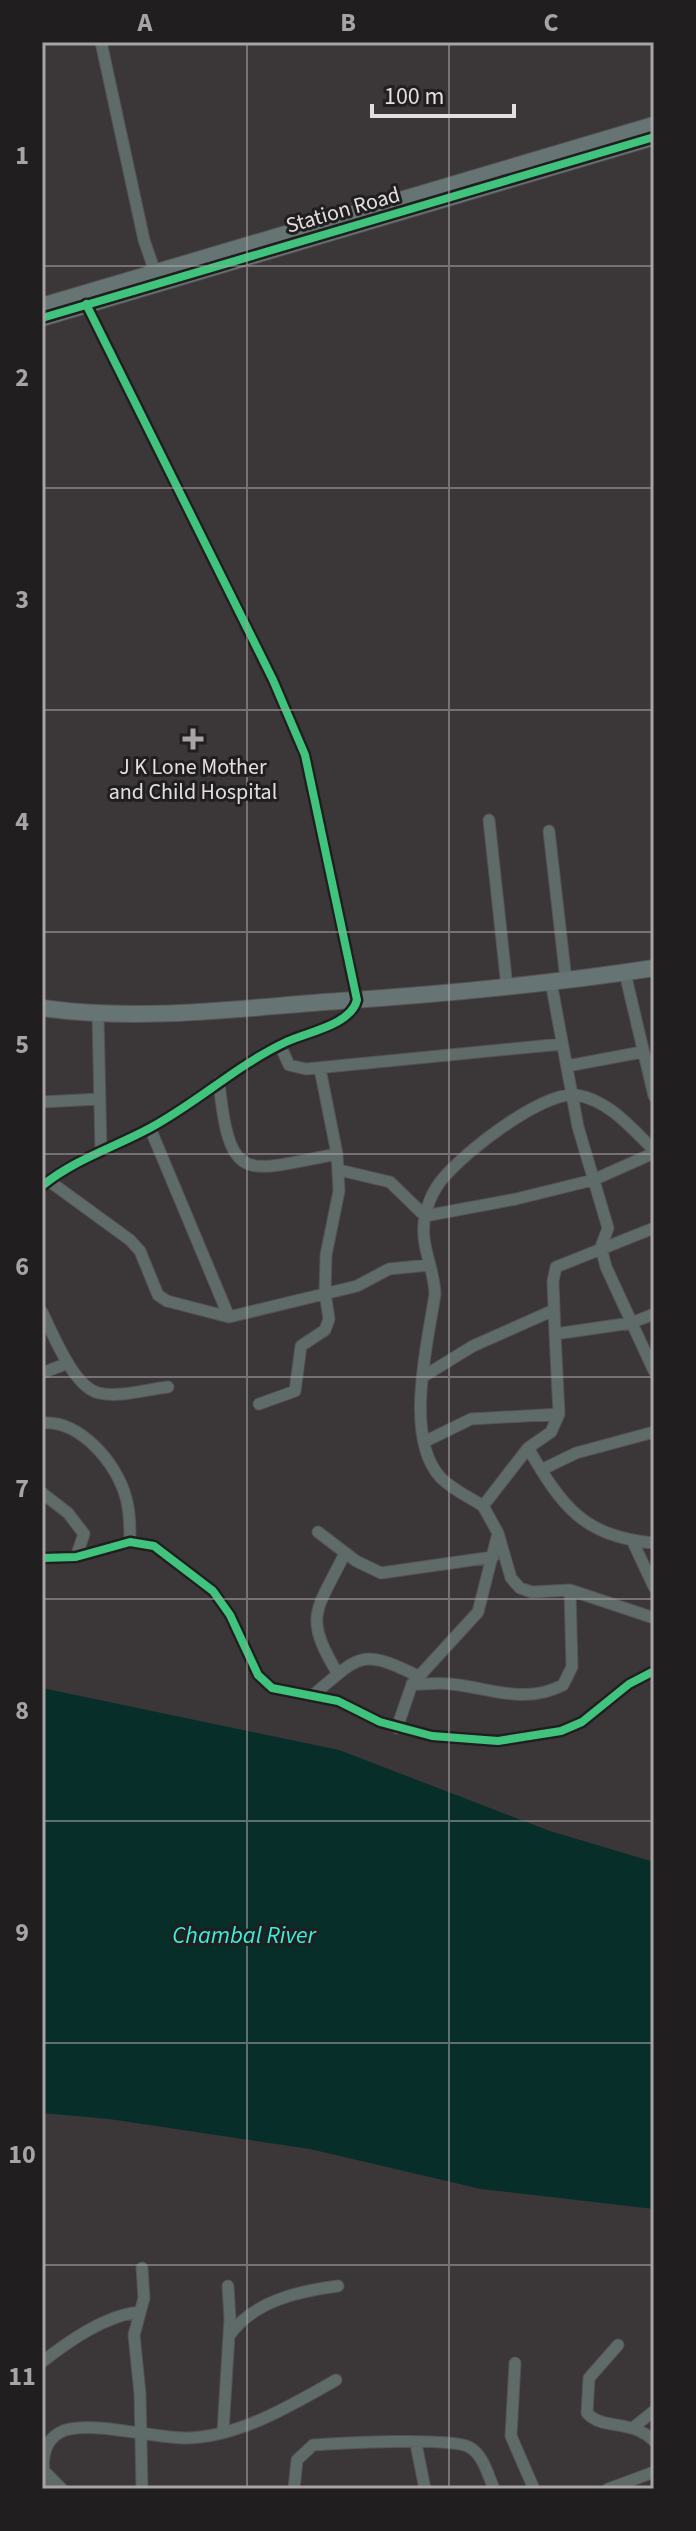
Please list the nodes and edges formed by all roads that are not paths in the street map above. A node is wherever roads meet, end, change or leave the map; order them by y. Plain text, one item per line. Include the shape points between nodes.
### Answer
1 (101, 42) edge
2 (654, 125) edge
3 (654, 137) edge
4 (157, 278) junction
5 (86, 304) junction
6 (42, 306) edge
7 (42, 318) edge
8 (489, 820) dead end
9 (549, 831) dead end
10 (654, 968) edge
11 (625, 973) junction
12 (558, 981) junction
13 (507, 987) junction
14 (357, 1000) junction
15 (42, 1008) edge
16 (98, 1016) junction
17 (562, 1044) junction
18 (280, 1045) junction
19 (647, 1057) edge
20 (567, 1066) junction
21 (320, 1069) junction
22 (219, 1082) junction
23 (572, 1094) junction
24 (654, 1096) edge
25 (99, 1099) junction
26 (42, 1102) edge
27 (150, 1128) junction
28 (101, 1151) junction
29 (654, 1152) edge
30 (337, 1154) junction
31 (339, 1170) junction
32 (593, 1180) junction
33 (45, 1184) edge
34 (425, 1216) junction
35 (654, 1228) edge
36 (601, 1247) junction
37 (429, 1265) junction
38 (325, 1293) junction
39 (554, 1310) junction
40 (42, 1312) edge
41 (654, 1314) edge
42 (229, 1317) junction
43 (631, 1323) junction
44 (555, 1334) junction
45 (650, 1356) edge
46 (68, 1363) junction
47 (654, 1371) edge
48 (42, 1373) edge
49 (424, 1376) junction
50 (168, 1387) dead end
51 (259, 1404) dead end
52 (559, 1414) junction
53 (42, 1423) edge
54 (654, 1432) edge
55 (424, 1442) junction
56 (528, 1448) junction
57 (541, 1470) junction
58 (42, 1493) edge
59 (483, 1506) junction
60 (318, 1532) dead end
61 (498, 1533) junction
62 (632, 1540) junction
63 (130, 1542) junction
64 (654, 1543) edge
65 (345, 1553) junction
66 (76, 1557) junction
67 (493, 1557) junction
68 (42, 1558) edge
69 (654, 1587) edge
70 (570, 1590) junction
71 (654, 1618) edge
72 (654, 1671) edge
73 (338, 1674) junction
74 (415, 1680) junction
75 (312, 1696) junction
76 (397, 1728) junction
77 (142, 2268) dead end
78 (228, 2286) dead end
79 (338, 2286) dead end
80 (139, 2312) junction
81 (229, 2336) junction
82 (618, 2345) dead end
83 (42, 2362) edge
84 (515, 2363) dead end
85 (336, 2380) dead end
86 (654, 2411) edge
87 (635, 2426) junction
88 (223, 2431) junction
89 (141, 2435) junction
90 (654, 2441) edge
91 (416, 2444) junction
92 (42, 2469) edge
93 (654, 2472) edge
94 (47, 2489) edge
95 (62, 2489) edge
96 (142, 2489) edge
97 (294, 2489) edge
98 (425, 2489) edge
99 (494, 2489) edge
100 (534, 2489) edge
101 (608, 2489) edge

1 - 4 street
2 - 4 street, Station Road
3 - 4 street, Station Road
4 - 5 street, Station Road
4 - 6 street, Station Road
5 - 7 street, Station Road
5 - 14 street via 305,755
8 - 13 street
9 - 12 street
10 - 11 street
11 - 12 street
11 - 19 street
12 - 13 street
12 - 17 street
13 - 14 street
14 - 16 street via 197,1014
14 - 18 street via 344,1018
15 - 16 street
16 - 25 street
17 - 20 street
17 - 21 street
18 - 21 street via 289,1065
18 - 22 street
19 - 20 street
19 - 24 street
20 - 23 street
21 - 30 street
22 - 27 street
22 - 30 street via 224,1133 243,1163 272,1166
23 - 29 street via 604,1103
23 - 32 street
23 - 34 street via 547,1102 498,1131 446,1175
25 - 26 street
25 - 28 street
27 - 28 street
27 - 42 street
28 - 33 street
29 - 32 street
30 - 31 street
31 - 34 street via 390,1182
31 - 38 street
32 - 34 street
32 - 36 street via 608,1228
33 - 42 street via 130,1240 158,1295
34 - 37 street via 422,1244
35 - 36 street
36 - 39 street via 556,1267
36 - 43 street
37 - 38 street via 389,1269 357,1286
37 - 49 street via 435,1294
38 - 42 street
38 - 51 street via 329,1319 325,1330 301,1346 295,1391
39 - 44 street
39 - 49 street via 473,1346
40 - 46 street
41 - 43 street
43 - 44 street
43 - 45 street
44 - 52 street
45 - 47 street
46 - 48 street
46 - 50 street via 89,1389 100,1394
49 - 55 street
52 - 55 street via 471,1419
52 - 56 street via 551,1432
53 - 63 street via 73,1429 99,1450 126,1496
54 - 57 street via 576,1453
55 - 59 street via 439,1476
56 - 57 street
56 - 59 street
57 - 62 street via 556,1496 586,1523
58 - 66 street via 81,1527 84,1534
59 - 61 street
60 - 65 street
61 - 67 street
61 - 70 street via 511,1578 520,1588
62 - 64 street
62 - 69 street
63 - 66 street
63 - 75 street via 154,1546 213,1591 258,1675 272,1688
65 - 67 street via 381,1573
65 - 73 street via 315,1622 320,1644
66 - 68 street
67 - 74 street via 478,1612
70 - 71 street
70 - 74 street via 572,1667 563,1685 539,1695 508,1696
72 - 76 street via 582,1722 546,1735 476,1742
73 - 74 street via 371,1657
73 - 75 street
74 - 76 street
75 - 76 street via 338,1701
77 - 80 street via 144,2298
78 - 81 street
79 - 81 street via 290,2294 242,2322
80 - 83 street via 85,2333
80 - 89 street via 134,2335
81 - 88 street
82 - 87 street via 589,2378 587,2413 601,2423
84 - 100 street via 511,2436
85 - 88 street via 282,2410
86 - 87 street
87 - 90 street
88 - 89 street via 189,2438
89 - 92 street via 73,2428 49,2442
89 - 96 street
91 - 97 street via 313,2445 297,2460
91 - 98 street
91 - 99 street via 471,2447
92 - 94 street
92 - 95 street
93 - 101 street

